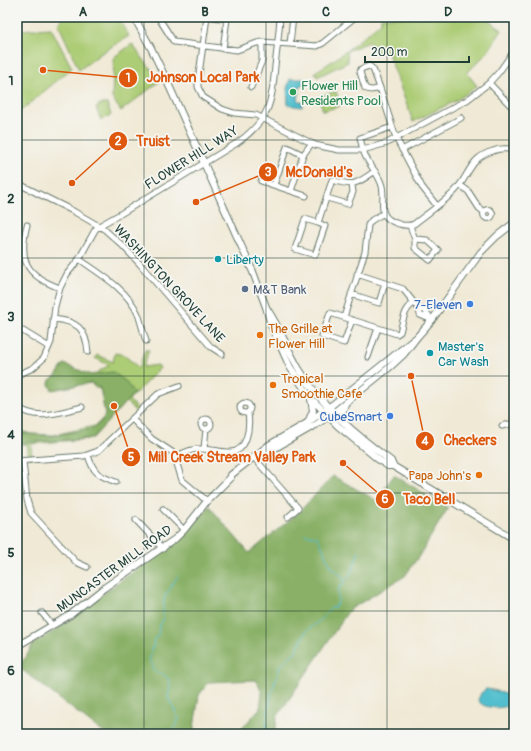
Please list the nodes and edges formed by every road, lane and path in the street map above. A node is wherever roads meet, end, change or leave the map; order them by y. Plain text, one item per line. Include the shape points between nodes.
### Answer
1 (134, 17) edge
2 (158, 17) edge
3 (207, 17) edge
4 (214, 17) edge
5 (280, 17) edge
6 (293, 17) edge
7 (355, 17) edge
8 (262, 42) junction
9 (278, 43) junction
10 (290, 44) junction
11 (203, 47) junction
12 (223, 49) junction
13 (514, 51) edge
14 (489, 83) junction
15 (251, 88) dead end
16 (380, 88) junction
17 (514, 109) edge
18 (263, 118) junction
19 (461, 118) dead end
20 (392, 127) junction
21 (396, 138) junction
22 (311, 144) junction
23 (363, 150) junction
24 (402, 150) junction
25 (514, 150) edge
26 (303, 155) junction
27 (204, 163) junction
28 (375, 171) junction
29 (261, 180) dead end
30 (17, 183) edge
31 (274, 185) junction
32 (352, 185) junction
33 (460, 185) junction
34 (291, 191) junction
35 (306, 196) dead end
36 (327, 198) junction
37 (437, 206) junction
38 (484, 212) dead end
39 (384, 213) junction
40 (318, 223) junction
41 (514, 223) edge
42 (28, 225) dead end
43 (99, 226) junction
44 (410, 226) junction
45 (415, 239) junction
46 (79, 259) junction
47 (358, 274) junction
48 (385, 283) junction
49 (60, 288) junction
50 (351, 294) junction
51 (414, 303) junction
52 (266, 307) junction
53 (344, 317) junction
54 (54, 319) junction
55 (352, 320) junction
56 (432, 320) junction
57 (378, 328) junction
58 (23, 331) dead end
59 (417, 337) junction
60 (146, 341) dead end
61 (49, 347) junction
62 (88, 352) dead end
63 (222, 354) dead end
64 (368, 357) dead end
65 (17, 375) edge
66 (179, 386) dead end
67 (310, 397) junction
68 (320, 398) junction
69 (338, 401) junction
70 (346, 403) junction
71 (17, 406) edge
72 (82, 407) dead end
73 (328, 412) junction
74 (248, 413) dead end
75 (132, 419) junction
76 (307, 423) junction
77 (514, 423) edge
78 (317, 424) junction
79 (346, 425) junction
80 (338, 426) junction
81 (502, 426) dead end
82 (206, 429) dead end
83 (204, 449) junction
84 (88, 455) junction
85 (175, 457) junction
86 (256, 460) junction
87 (17, 461) edge
88 (23, 461) junction
89 (393, 466) junction
90 (231, 477) junction
91 (116, 482) dead end
92 (207, 502) junction
93 (163, 509) dead end
94 (288, 517) dead end
95 (136, 520) dead end
96 (184, 530) junction
97 (514, 539) edge
98 (163, 548) junction
99 (87, 567) dead end
100 (42, 612) dead end
101 (52, 626) junction
102 (17, 646) edge

1 - 27 main road via 152,48
2 - 11 street via 174,42
3 - 11 street
4 - 12 street via 227,19
5 - 9 street, FLOWER HILL WAY
6 - 10 street
7 - 10 street via 317,46
8 - 9 street
8 - 12 street via 240,50
8 - 15 street via 262,61
9 - 10 street
9 - 18 street, FLOWER HILL WAY via 273,94
11 - 12 street
11 - 18 street via 198,81 203,97 211,104 228,111 252,113
13 - 14 street
14 - 17 street
14 - 21 street via 467,100
16 - 16 street via 374,69 369,66 361,69 365,88
16 - 20 street
18 - 22 street
18 - 27 street, FLOWER HILL WAY via 247,136
19 - 24 street
20 - 21 street
20 - 23 street via 360,138
21 - 23 street
21 - 24 street
22 - 23 street via 335,150
22 - 26 street
23 - 28 street
24 - 37 street via 422,187
25 - 33 street via 499,148 485,153 473,163
26 - 31 street via 287,147
26 - 34 street
27 - 43 street, FLOWER HILL WAY
27 - 52 main road
28 - 32 street
28 - 39 street via 383,186
29 - 31 street
30 - 43 street, WASHINGTON GROVE LANE
31 - 34 street
32 - 36 street via 332,180
32 - 36 street via 353,192 348,204
33 - 37 street
33 - 38 street
34 - 35 street
36 - 40 street
37 - 44 street
39 - 44 street via 395,223
39 - 47 street via 372,220 368,226 365,252
40 - 40 street via 326,226 315,255 295,249 305,219
41 - 56 main road via 481,252
42 - 49 street via 23,247 29,268 40,279
43 - 46 street
43 - 63 street, WASHINGTON GROVE LANE via 123,246 211,347
44 - 45 street
45 - 45 street via 415,248 430,260 438,250 427,240
46 - 49 street
46 - 60 street via 127,296 138,315
47 - 48 street
47 - 50 street
48 - 50 street via 379,303
48 - 51 street via 403,289
49 - 54 street
50 - 53 street
51 - 56 street via 419,309 425,310
51 - 57 street via 407,309 399,333
52 - 67 main road via 268,318 287,362
52 - 68 main road via 298,368
53 - 55 street
53 - 55 street via 330,313 322,336 344,343
54 - 61 street
54 - 62 street via 70,321 80,328 86,335
55 - 57 street
56 - 59 main road
57 - 64 street
58 - 61 street
59 - 69 main road
59 - 70 main road via 395,363
61 - 65 street via 39,364
66 - 75 street via 158,394
67 - 73 main road
67 - 76 main road via 313,410
68 - 69 main road
68 - 73 main road
69 - 73 main road
70 - 73 main road
70 - 79 main road via 342,413
71 - 72 street via 26,412 36,414 53,414
73 - 76 main road, MUNCASTER MILL ROAD
73 - 78 main road, MUNCASTER MILL ROAD
73 - 79 main road
73 - 80 main road
74 - 83 street via 246,439 238,450 230,452
75 - 84 street via 102,448
75 - 85 street via 152,439 170,449
76 - 90 main road, MUNCASTER MILL ROAD via 258,453
77 - 81 street
78 - 80 main road
78 - 86 main road, MUNCASTER MILL ROAD
79 - 89 main road via 391,461
80 - 89 main road via 379,460
82 - 83 street
83 - 85 street via 191,450
84 - 88 street
84 - 91 street via 96,472 103,478
85 - 92 street via 182,480
86 - 90 main road, MUNCASTER MILL ROAD
86 - 94 street via 298,508
87 - 88 street
88 - 99 street via 31,513 76,562
89 - 97 main road
90 - 92 main road, MUNCASTER MILL ROAD
92 - 96 main road, MUNCASTER MILL ROAD
93 - 96 street
95 - 98 street
96 - 98 main road, MUNCASTER MILL ROAD
98 - 101 main road, MUNCASTER MILL ROAD
100 - 101 street
101 - 102 main road, MUNCASTER MILL ROAD

